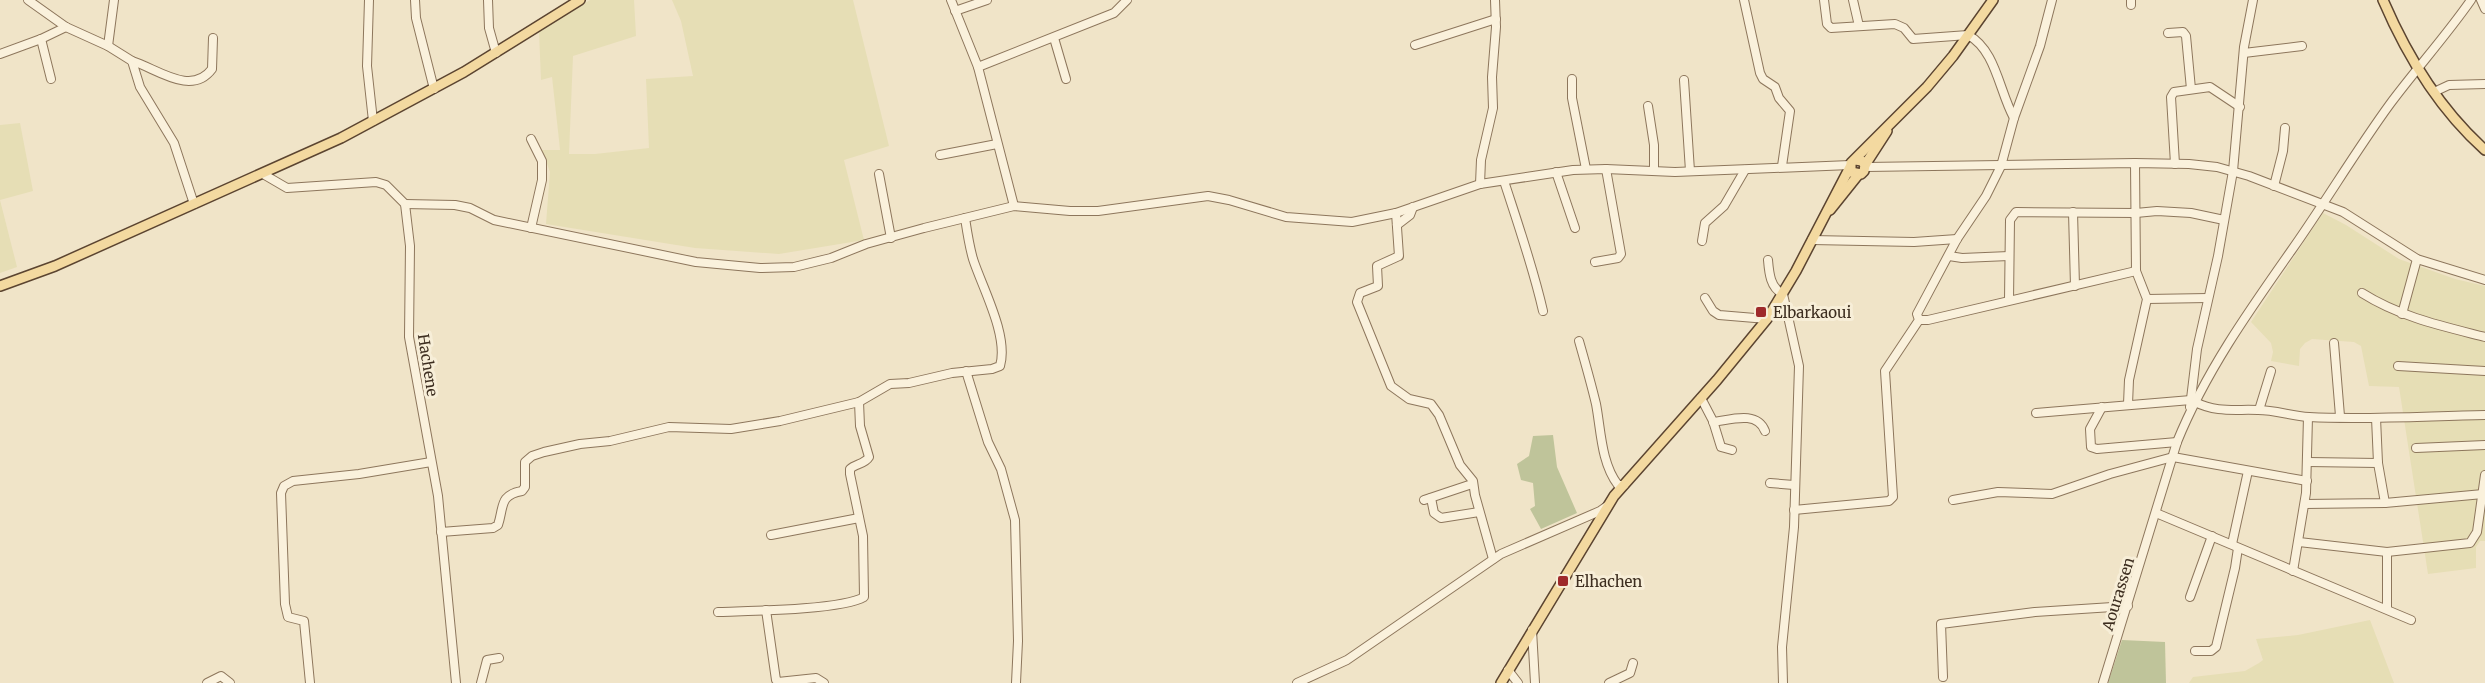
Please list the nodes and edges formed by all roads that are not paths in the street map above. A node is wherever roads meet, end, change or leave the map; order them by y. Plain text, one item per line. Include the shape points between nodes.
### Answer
1 (28, 0) edge
2 (114, 0) edge
3 (369, 0) edge
4 (415, 0) edge
5 (488, 0) edge
6 (580, 0) edge
7 (951, 0) edge
8 (987, 0) edge
9 (1127, 0) edge
10 (1495, 0) edge
11 (1744, 0) edge
12 (1824, 0) edge
13 (1853, 0) edge
14 (1993, 0) edge
15 (2052, 0) edge
16 (2253, 0) edge
17 (2383, 0) edge
18 (2471, 0) edge
19 (2481, 0) edge
20 (2485, 9) edge
21 (955, 11) junction
22 (1496, 18) junction
23 (1859, 26) junction
24 (66, 27) junction
25 (2168, 33) dead end
26 (1968, 35) junction
27 (213, 38) dead end
28 (1054, 38) junction
29 (41, 39) junction
30 (1415, 45) dead end
31 (108, 46) junction
32 (2302, 46) dead end
33 (496, 53) junction
34 (2244, 53) junction
35 (0, 54) edge
36 (132, 61) junction
37 (978, 67) junction
38 (2418, 69) junction
39 (51, 79) dead end
40 (1066, 79) dead end
41 (1572, 79) dead end
42 (1684, 80) dead end
43 (2485, 84) edge
44 (434, 89) junction
45 (2191, 90) junction
46 (2434, 92) junction
47 (1648, 106) dead end
48 (2240, 107) junction
49 (2014, 117) junction
50 (373, 121) junction
51 (1890, 126) junction
52 (2284, 128) dead end
53 (531, 139) dead end
54 (997, 144) junction
55 (2485, 150) edge
56 (940, 155) dead end
57 (2135, 163) junction
58 (1851, 164) junction
59 (2175, 164) junction
60 (1782, 166) junction
61 (1865, 166) junction
62 (2001, 166) junction
63 (1586, 168) junction
64 (1606, 168) junction
65 (1654, 170) junction
66 (1745, 170) junction
67 (1690, 171) junction
68 (2233, 171) junction
69 (1556, 172) junction
70 (263, 174) junction
71 (879, 174) dead end
72 (1858, 175) junction
73 (1504, 181) junction
74 (1480, 184) junction
75 (2274, 186) junction
76 (194, 204) junction
77 (405, 204) junction
78 (2324, 205) junction
79 (1014, 206) junction
80 (1413, 207) junction
81 (1828, 212) junction
82 (2073, 212) junction
83 (1396, 213) junction
84 (2136, 213) junction
85 (965, 218) junction
86 (2224, 220) junction
87 (1397, 225) junction
88 (531, 228) junction
89 (1575, 228) dead end
90 (891, 238) junction
91 (1957, 239) junction
92 (1812, 240) junction
93 (1702, 241) dead end
94 (1949, 256) junction
95 (2008, 256) junction
96 (2417, 259) junction
97 (1768, 260) dead end
98 (1595, 262) dead end
99 (2136, 271) junction
100 (2485, 280) edge
101 (0, 286) edge
102 (2075, 286) junction
103 (2362, 293) dead end
104 (1783, 294) junction
105 (1705, 298) dead end
106 (2208, 298) junction
107 (2147, 299) junction
108 (2009, 300) junction
109 (1543, 311) dead end
110 (2402, 314) junction
111 (1767, 319) junction
112 (1919, 320) junction
113 (2485, 337) edge
114 (1579, 341) dead end
115 (2334, 343) dead end
116 (2398, 366) dead end
117 (2194, 368) junction
118 (966, 371) junction
119 (2271, 371) dead end
120 (2485, 371) edge
121 (2210, 374) junction
122 (1701, 398) junction
123 (2193, 401) junction
124 (859, 402) junction
125 (2128, 404) junction
126 (2102, 407) junction
127 (2259, 410) junction
128 (2036, 413) dead end
129 (2485, 415) edge
130 (2340, 416) junction
131 (2308, 417) junction
132 (2376, 418) junction
133 (1713, 422) junction
134 (1765, 431) dead end
135 (2177, 442) junction
136 (2485, 445) edge
137 (2416, 448) dead end
138 (1732, 450) dead end
139 (2173, 457) junction
140 (431, 462) junction
141 (2308, 462) junction
142 (2378, 463) junction
143 (2247, 471) junction
144 (2485, 475) edge
145 (2307, 481) junction
146 (1770, 483) dead end
147 (1472, 484) junction
148 (1624, 485) junction
149 (1794, 485) junction
150 (2483, 494) junction
151 (1953, 501) dead end
152 (2385, 502) junction
153 (2305, 504) junction
154 (1608, 505) junction
155 (1794, 510) junction
156 (1479, 512) junction
157 (2156, 513) junction
158 (859, 518) junction
159 (441, 532) junction
160 (771, 535) dead end
161 (2212, 536) junction
162 (2299, 542) junction
163 (2235, 546) junction
164 (2387, 552) junction
165 (1493, 559) junction
166 (2293, 571) junction
167 (2190, 597) dead end
168 (2128, 606) junction
169 (2387, 608) junction
170 (766, 610) junction
171 (718, 612) dead end
172 (2411, 620) dead end
173 (1532, 630) junction
174 (2195, 651) dead end
175 (499, 658) dead end
176 (1633, 663) dead end
177 (1508, 670) junction
178 (1943, 677) dead end
179 (207, 683) edge
180 (230, 683) edge
181 (310, 683) edge
182 (456, 683) edge
183 (481, 683) edge
184 (824, 683) edge
185 (1016, 683) edge
186 (1297, 683) edge
187 (1501, 683) edge
188 (1518, 683) edge
189 (1535, 683) edge
190 (1610, 683) edge
191 (1783, 683) edge
192 (2103, 683) edge

1 - 24 street
2 - 31 street
3 - 50 street via 367,66
4 - 44 street
5 - 33 street via 489,28
6 - 33 main road
7 - 21 street
8 - 21 street
9 - 28 street via 1114,13
10 - 22 street
11 - 60 street via 1760,73 1775,87 1790,111
12 - 23 street via 1828,26
13 - 23 street
14 - 26 main road
15 - 49 street
16 - 34 street
17 - 38 main road
18 - 38 street
19 - 20 street
21 - 37 street
22 - 30 street
22 - 74 street via 1493,108 1481,160
23 - 26 street via 1894,24 1904,28 1911,39 1918,40
24 - 29 street
24 - 31 street
25 - 45 street via 2183,32 2186,36
26 - 49 street via 1987,52
26 - 51 main road
27 - 36 street via 212,69 202,79 170,78
28 - 37 street
28 - 40 street
29 - 35 street
29 - 39 street
31 - 36 street
32 - 34 street
33 - 44 main road
34 - 48 street
36 - 76 street via 140,87 174,143
37 - 54 street
38 - 46 main road
38 - 78 street via 2390,104
41 - 63 street
42 - 67 street
43 - 46 street via 2449,85
44 - 50 main road
45 - 48 street via 2214,88
45 - 59 street via 2174,92 2171,97
46 - 55 main road
47 - 65 street
48 - 68 street
49 - 62 street
50 - 70 main road
51 - 58 main road
51 - 61 main road
52 - 75 street
53 - 88 street via 542,161 542,180
54 - 56 street
54 - 79 street
57 - 59 street
57 - 62 street
57 - 84 street
58 - 60 street
58 - 61 main road via 1862,161
58 - 72 main road via 1853,174
58 - 81 main road
59 - 68 street
60 - 66 street
61 - 62 street
61 - 72 main road
62 - 91 street
63 - 64 street
63 - 69 street
64 - 65 street
64 - 98 street via 1621,254
65 - 67 street
66 - 67 street
66 - 93 street via 1724,206 1705,223
68 - 75 street
68 - 86 street
69 - 73 street
69 - 89 street
70 - 76 main road
70 - 77 street via 287,188 376,182 386,185
71 - 90 street
72 - 81 main road
73 - 74 street
73 - 109 street via 1533,265
74 - 80 street
75 - 78 street
76 - 101 main road
77 - 88 street via 455,205 494,220
77 - 140 street, Hachene via 410,246 409,337
78 - 96 street via 2359,221
78 - 121 street
79 - 83 street via 1098,211 1208,196 1276,215 1319,220 1352,222
79 - 85 street
80 - 83 street
80 - 87 street via 1410,215
81 - 92 main road
82 - 84 street
82 - 95 street via 2016,212 2010,220
82 - 102 street
83 - 87 street
84 - 86 street via 2191,213
84 - 99 street
85 - 90 street
85 - 118 street via 1003,358 1000,366 992,369
86 - 106 street
87 - 147 street via 1398,257 1377,266 1378,286 1360,292 1357,302 1391,386 1402,396 1436,409 1458,462
88 - 90 street via 696,262 760,268 804,265
91 - 92 street
91 - 94 street
92 - 104 main road
94 - 95 street
94 - 112 street via 1917,314
95 - 108 street
96 - 100 street
96 - 110 street
97 - 104 street via 1773,283
99 - 102 street
99 - 107 street
102 - 108 street
103 - 110 street
104 - 111 main road
104 - 149 street via 1799,361
105 - 111 street via 1719,315
106 - 107 street
106 - 117 street
107 - 125 street via 2129,380
108 - 112 street
110 - 113 street
111 - 122 main road
112 - 155 street via 1885,371 1893,497 1889,501
114 - 148 street via 1607,463 1617,485
115 - 130 street
116 - 120 street
117 - 121 street via 2200,374
117 - 123 street
118 - 124 street via 890,384
118 - 185 street via 1015,520
119 - 127 street
121 - 123 street
122 - 133 street
122 - 148 main road
123 - 125 street
123 - 127 street via 2222,411
123 - 135 street, Aourassen
124 - 158 street via 860,426 869,457 850,469
124 - 159 street via 731,429 669,427 544,452 525,462 525,487 505,498 498,525
125 - 126 street
126 - 128 street
126 - 135 street via 2090,429 2091,447
127 - 131 street
129 - 132 street
130 - 131 street
130 - 132 street
131 - 141 street
132 - 142 street
133 - 134 street via 1753,418
133 - 138 street via 1721,447
135 - 139 street, Aourassen
136 - 137 street
139 - 143 street
139 - 151 street via 2052,494 1998,492
139 - 157 street, Aourassen
140 - 159 street, Hachene
140 - 181 street via 284,486 281,493 285,604 288,616 304,621
141 - 142 street
141 - 145 street
142 - 152 street
143 - 145 street
143 - 163 street
144 - 150 street
145 - 153 street
146 - 149 street
147 - 156 street
147 - 156 street via 1427,499 1441,518
148 - 154 main road
149 - 155 street
150 - 152 street
150 - 164 street via 2477,532 2470,543
152 - 153 street
153 - 162 street
154 - 165 street
154 - 173 main road
155 - 191 street via 1783,624
156 - 165 street
157 - 161 street
157 - 168 street, Aourassen
158 - 160 street
158 - 170 street via 864,597
159 - 182 street, Hachene
161 - 163 street
161 - 167 street
162 - 164 street
162 - 166 street
163 - 166 street
163 - 174 street via 2216,647
164 - 169 street
165 - 186 street via 1347,660
166 - 169 street
168 - 178 street via 1941,624
168 - 192 street, Aourassen
169 - 172 street
170 - 171 street
170 - 184 street via 776,680 787,683 816,678
173 - 177 main road
173 - 189 street
175 - 183 street via 486,660
176 - 190 street via 1630,673
177 - 187 main road
177 - 188 street
179 - 180 street via 221,676

